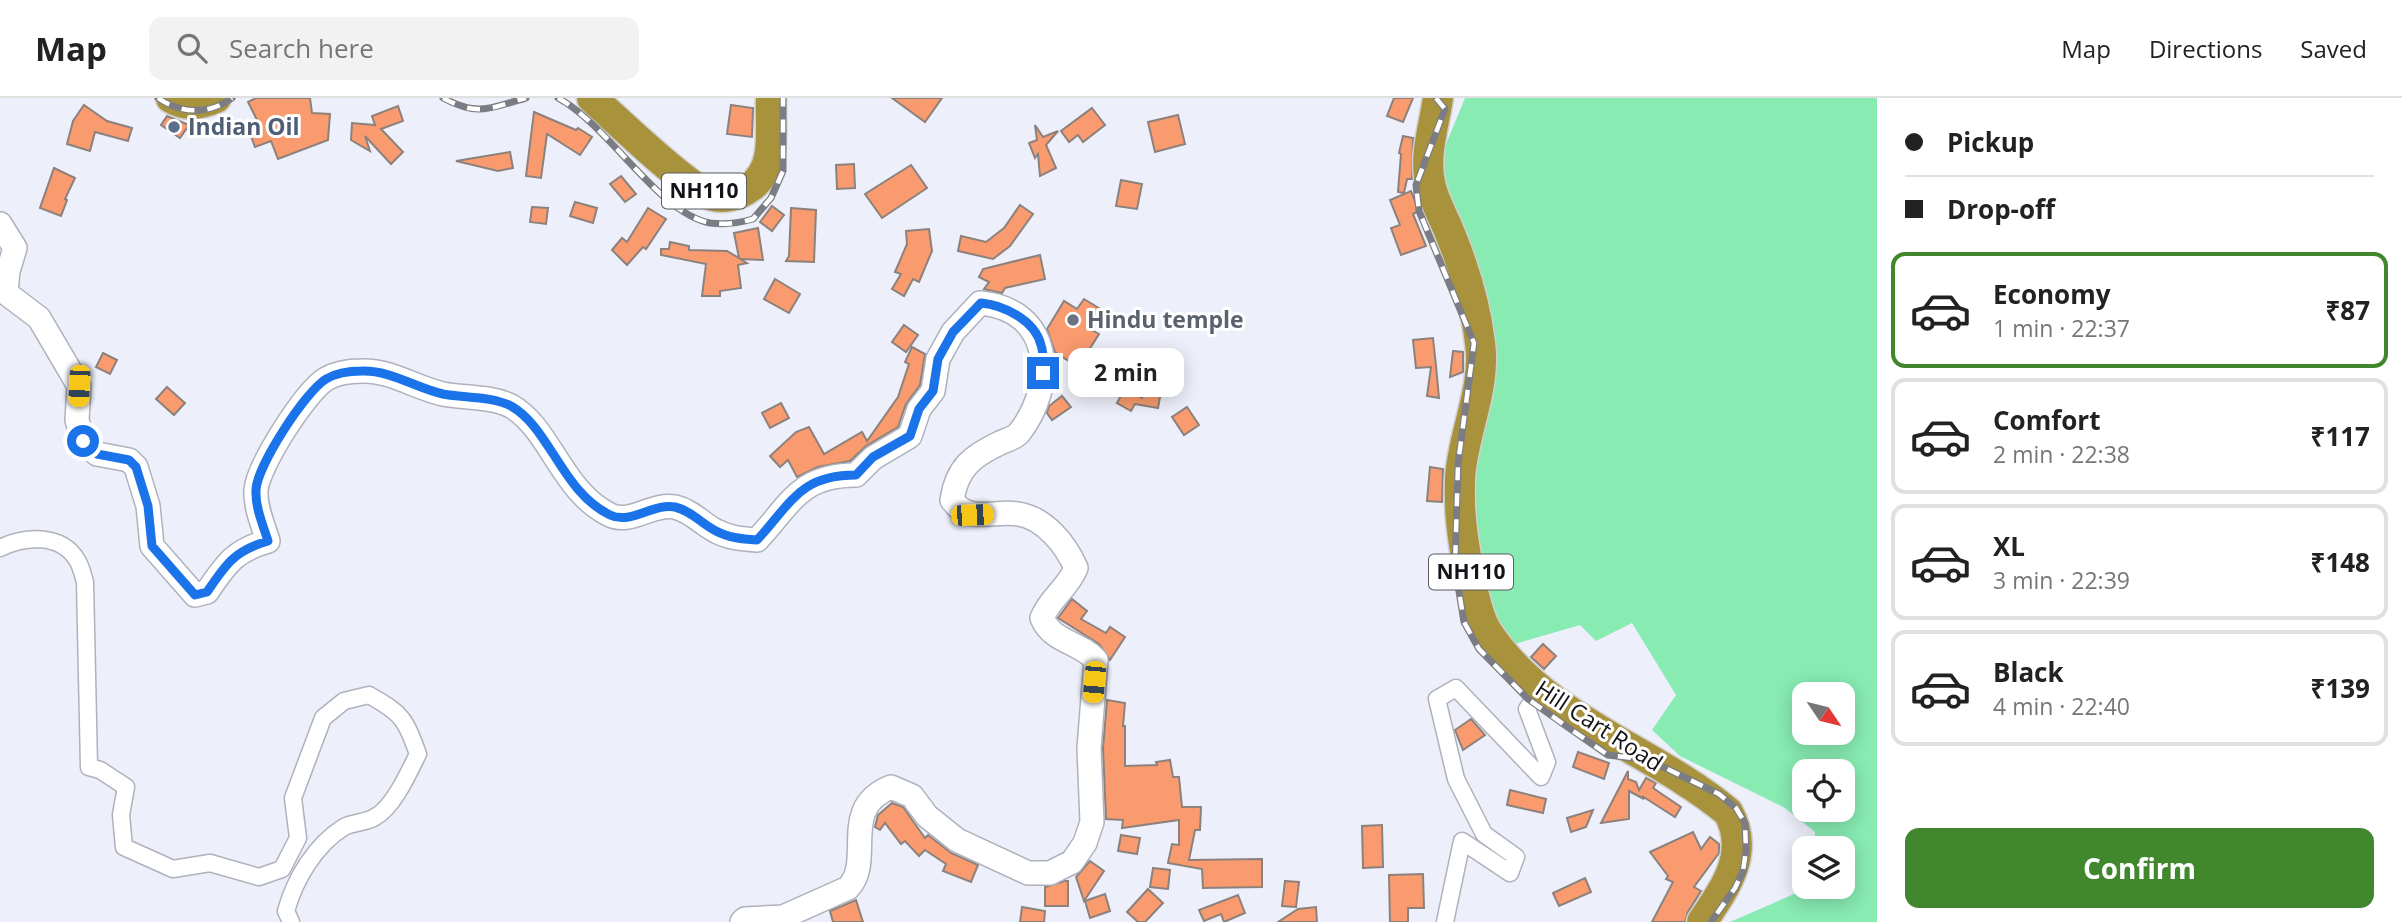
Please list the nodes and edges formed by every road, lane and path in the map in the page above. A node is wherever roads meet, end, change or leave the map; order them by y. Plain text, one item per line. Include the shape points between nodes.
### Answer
1 (171, 98) edge
2 (216, 98) edge
3 (592, 98) edge
4 (771, 98) edge
5 (1438, 98) edge
6 (0, 224) edge
7 (0, 548) edge
8 (1540, 690) junction
9 (291, 922) edge
10 (741, 922) edge
11 (1445, 922) edge
12 (1702, 922) edge

1 - 2 highway via 195,104
3 - 4 highway, NH110 via 699,189 713,196 729,196 754,185 764,172 769,157
5 - 8 highway, Hill Cart Road / NH110 via 1428,157 1430,186 1452,238 1480,344 1481,367 1460,470 1465,546 1487,632
6 - 10 main road via 15,248 6,293 39,318 79,386 83,441 97,454 129,460 136,467 148,506 152,546 195,595 207,592 231,558 268,541 256,488 264,467 308,394 326,379 343,373 380,372 432,391 510,406 527,419 584,498 612,516 628,519 659,506 676,508 715,531 757,540 786,503 815,481 856,475 873,457 910,436 919,409 933,391 938,359 972,310 981,303 997,304 1030,325 1041,343 1043,373 1036,400 1018,435 977,453 963,467 952,500 960,511 972,515 1017,514 1034,519 1067,548 1076,568 1042,618 1046,629 1096,660 1089,748 1091,822 1085,843 1072,862 1050,873 1028,873 957,840 927,816 912,796 891,787 878,792 859,823 856,880 848,888 783,917
7 - 9 street via 17,539 45,539 65,547 77,559 85,582 89,767 126,787 121,815 124,847 173,869 210,863 258,877 282,869 298,838 293,798 323,718 344,701 369,695 406,721 418,754 402,787 377,817 346,826 326,841 293,885 286,911
8 - 11 street via 1527,709 1547,762 1541,777 1456,688 1437,699 1456,779 1484,834 1516,857 1510,873 1462,841
8 - 12 highway, Hill Cart Road / NH110 via 1728,812 1738,844 1735,864

